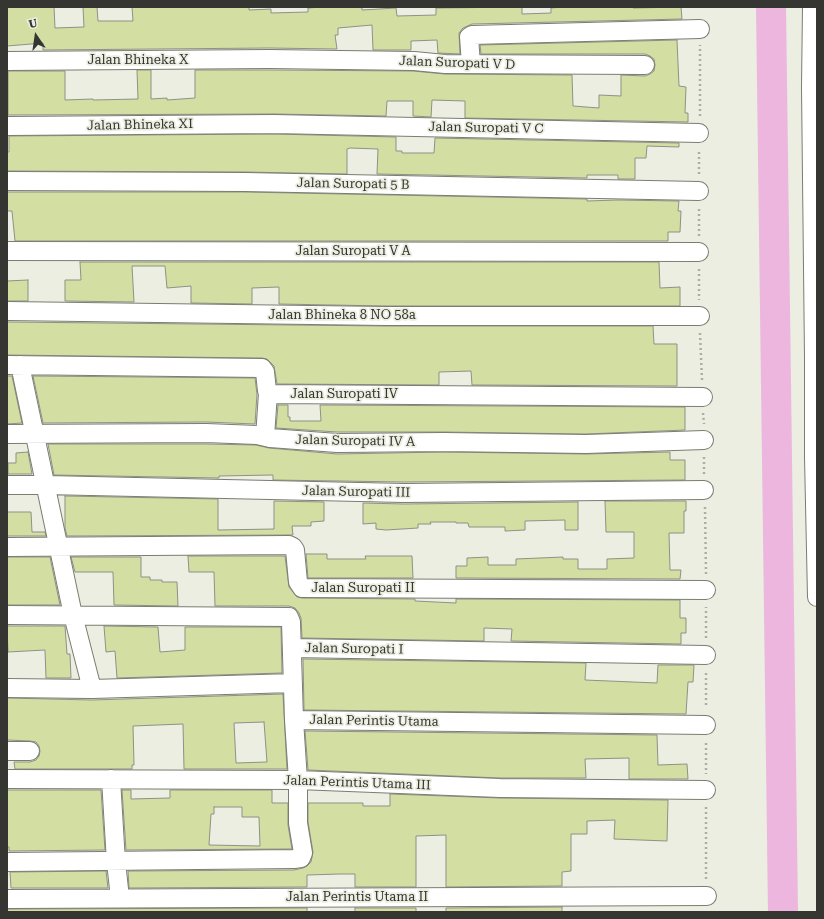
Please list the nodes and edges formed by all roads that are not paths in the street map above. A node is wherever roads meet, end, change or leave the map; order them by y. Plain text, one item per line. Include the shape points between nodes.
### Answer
1 (813, 8) edge
2 (700, 29) road end
3 (269, 59) joint
4 (7, 61) edge
5 (471, 64) junction
6 (645, 65) dead end
7 (274, 124) joint
8 (7, 126) edge
9 (699, 133) road end
10 (814, 175) edge
11 (7, 180) edge
12 (699, 191) road end
13 (7, 251) edge
14 (699, 252) road end
15 (815, 265) edge
16 (7, 311) edge
17 (700, 316) road end
18 (816, 358) edge
19 (13, 365) edge
20 (268, 393) junction
21 (703, 396) road end
22 (7, 434) edge
23 (34, 434) junction
24 (265, 437) junction
25 (704, 440) road end
26 (816, 457) edge
27 (7, 485) edge
28 (46, 485) junction
29 (704, 490) road end
30 (816, 525) edge
31 (7, 548) edge
32 (59, 548) junction
33 (706, 590) road end
34 (817, 597) edge
35 (7, 615) edge
36 (73, 615) junction
37 (292, 648) junction
38 (706, 655) road end
39 (293, 683) junction
40 (7, 688) edge
41 (92, 689) junction
42 (294, 720) junction
43 (706, 725) road end
44 (7, 751) edge
45 (30, 751) dead end
46 (7, 779) edge
47 (111, 779) junction
48 (298, 780) junction
49 (706, 790) road end
50 (7, 862) edge
51 (116, 862) junction
52 (707, 896) road end
53 (120, 898) junction
54 (7, 899) edge

1 - 10 street
2 - 5 street via 472,35 469,37
3 - 4 street, Jalan Bhineka X
3 - 5 street, Jalan Suropati V D
5 - 6 street, Jalan Suropati V D
7 - 8 street, Jalan Bhineka XI
7 - 9 street, Jalan Suropati V C
10 - 15 street
11 - 12 street, Jalan Suropati 5 B
13 - 14 street, Jalan Suropati V A
15 - 18 street
16 - 17 street, Jalan Bhineka 8 NO 58a via 386,316
18 - 26 street
19 - 20 street via 262,368
19 - 23 street
20 - 21 street, Jalan Suropati IV
20 - 24 street
22 - 23 street, Jalan Suropati IV A
23 - 24 street, Jalan Suropati IV A via 206,433
23 - 28 street
24 - 25 street, Jalan Suropati IV A via 337,443 586,444
26 - 30 street
27 - 28 street, Jalan Suropati III
28 - 29 street, Jalan Suropati III via 404,494
28 - 32 street
30 - 34 street
31 - 32 street, Jalan Suropati II
32 - 33 street, Jalan Suropati II via 290,545 295,550 298,582 302,588
32 - 36 street
35 - 36 street, Jalan Suropati I
36 - 37 street, Jalan Suropati I via 289,617
36 - 41 street
37 - 38 street, Jalan Suropati I
37 - 39 street, Jalan Perintis Utama
39 - 41 street
39 - 42 street, Jalan Perintis Utama
40 - 41 street
42 - 43 street, Jalan Perintis Utama
42 - 48 street
44 - 45 street
46 - 47 street, Jalan Perintis Utama III
47 - 48 street, Jalan Perintis Utama III
47 - 51 street
48 - 49 street, Jalan Perintis Utama III via 500,788
48 - 51 street via 301,858
50 - 51 street
51 - 53 street
52 - 53 street, Jalan Perintis Utama II
53 - 54 street, Jalan Perintis Utama II

